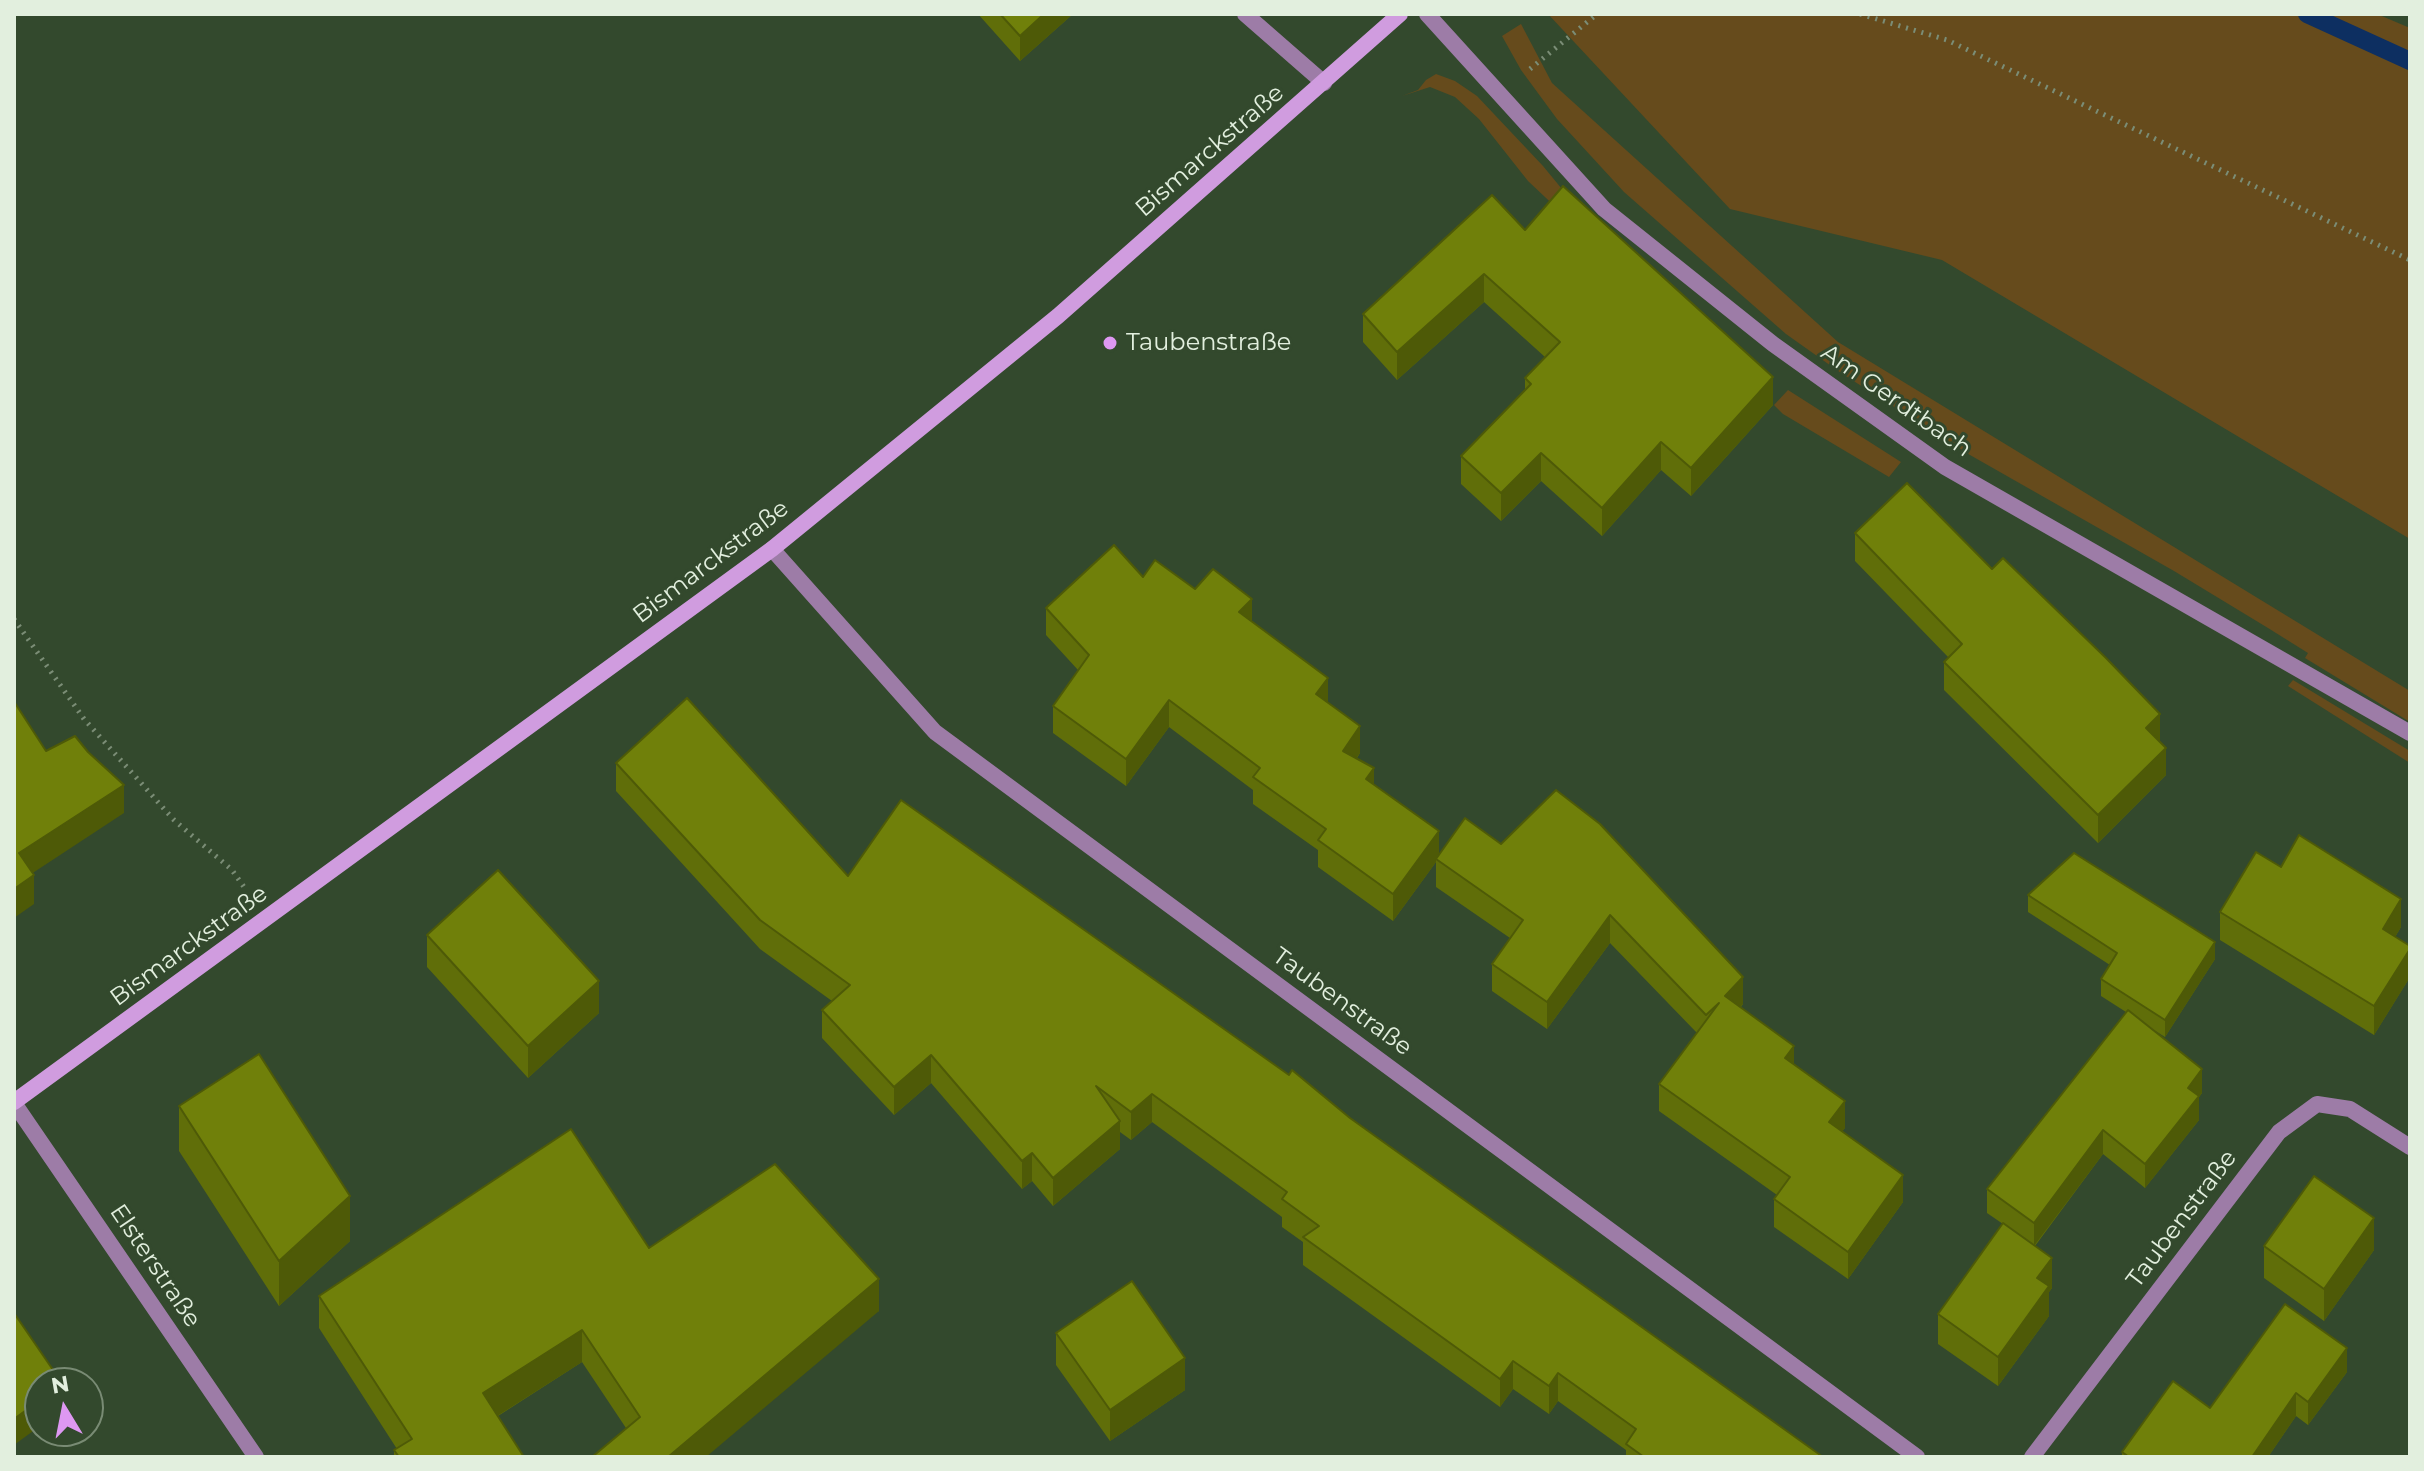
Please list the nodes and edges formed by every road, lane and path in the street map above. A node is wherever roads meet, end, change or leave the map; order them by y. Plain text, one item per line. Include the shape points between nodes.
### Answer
1 (1245, 14) edge
2 (1400, 14) edge
3 (1427, 14) edge
4 (1597, 14) edge
5 (1860, 14) edge
6 (1324, 83) junction
7 (1499, 94) junction
8 (2410, 260) edge
9 (772, 549) junction
10 (14, 619) edge
11 (2410, 733) edge
12 (267, 919) junction
13 (14, 1103) edge
14 (2410, 1147) edge
15 (256, 1457) edge
16 (1917, 1457) edge
17 (2032, 1457) edge

1 - 6 street
2 - 6 main road, Bismarckstraße
3 - 7 street, Am Gerdtbach
4 - 7 path
5 - 8 path via 1947,40
6 - 9 main road, Bismarckstraße via 1058,316
7 - 11 street, Am Gerdtbach via 1604,209 1773,344 1945,467
9 - 12 main road, Bismarckstraße
9 - 16 street, Taubenstraße via 935,732
10 - 12 path via 84,719 174,820 232,870
12 - 13 main road, Bismarckstraße
13 - 15 street, Elsterstraße
14 - 17 street, Taubenstraße via 2350,1109 2317,1104 2279,1132

